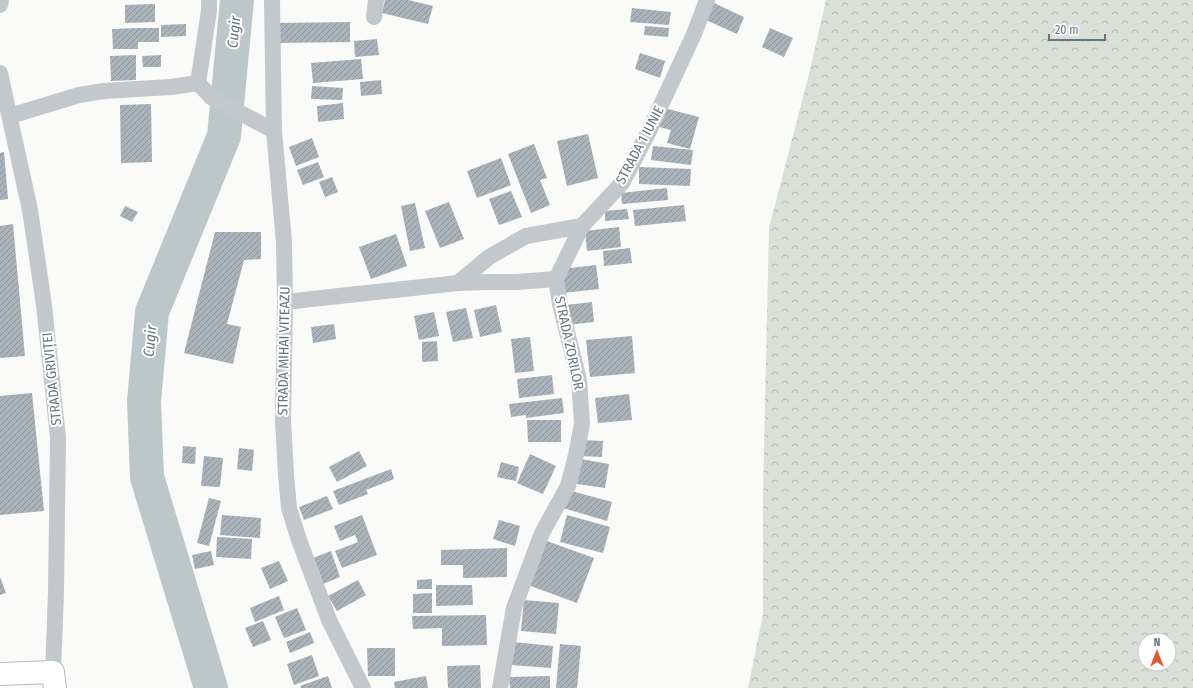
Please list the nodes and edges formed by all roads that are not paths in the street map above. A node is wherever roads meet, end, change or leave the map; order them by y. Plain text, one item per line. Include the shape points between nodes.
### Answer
1 (1, 0) edge
2 (208, 0) edge
3 (272, 0) edge
4 (376, 0) edge
5 (707, 0) edge
6 (0, 6) edge
7 (374, 17) dead end
8 (0, 73) edge
9 (198, 83) junction
10 (3, 101) edge
11 (10, 116) junction
12 (274, 131) junction
13 (582, 226) junction
14 (556, 279) junction
15 (458, 283) junction
16 (285, 302) junction
17 (0, 674) edge
18 (54, 680) edge
19 (362, 688) edge
20 (500, 688) edge

1 - 6 street
2 - 9 street via 209,11
3 - 12 street, STRADA MIHAI VITEAZU
4 - 7 street
5 - 13 street, STRADA 1 IUNIE via 649,131 622,183
8 - 10 street, STRADA GRIVIȚEI
9 - 11 street via 79,95
9 - 12 street via 211,97
10 - 11 street, STRADA GRIVIȚEI
11 - 18 street, STRADA GRIVIȚEI via 30,210 44,305 58,438
12 - 16 street, STRADA MIHAI VITEAZU via 284,242
13 - 14 street, STRADA 1 IUNIE
13 - 15 street via 526,236 489,257
14 - 15 street, STRADA ZORILOR
14 - 20 street, STRADA ZORILOR via 579,380 582,424 568,486 542,533 514,608
15 - 16 street, STRADA ZORILOR
16 - 19 street, STRADA MIHAI VITEAZU via 284,420 289,508 329,620
17 - 18 main road

